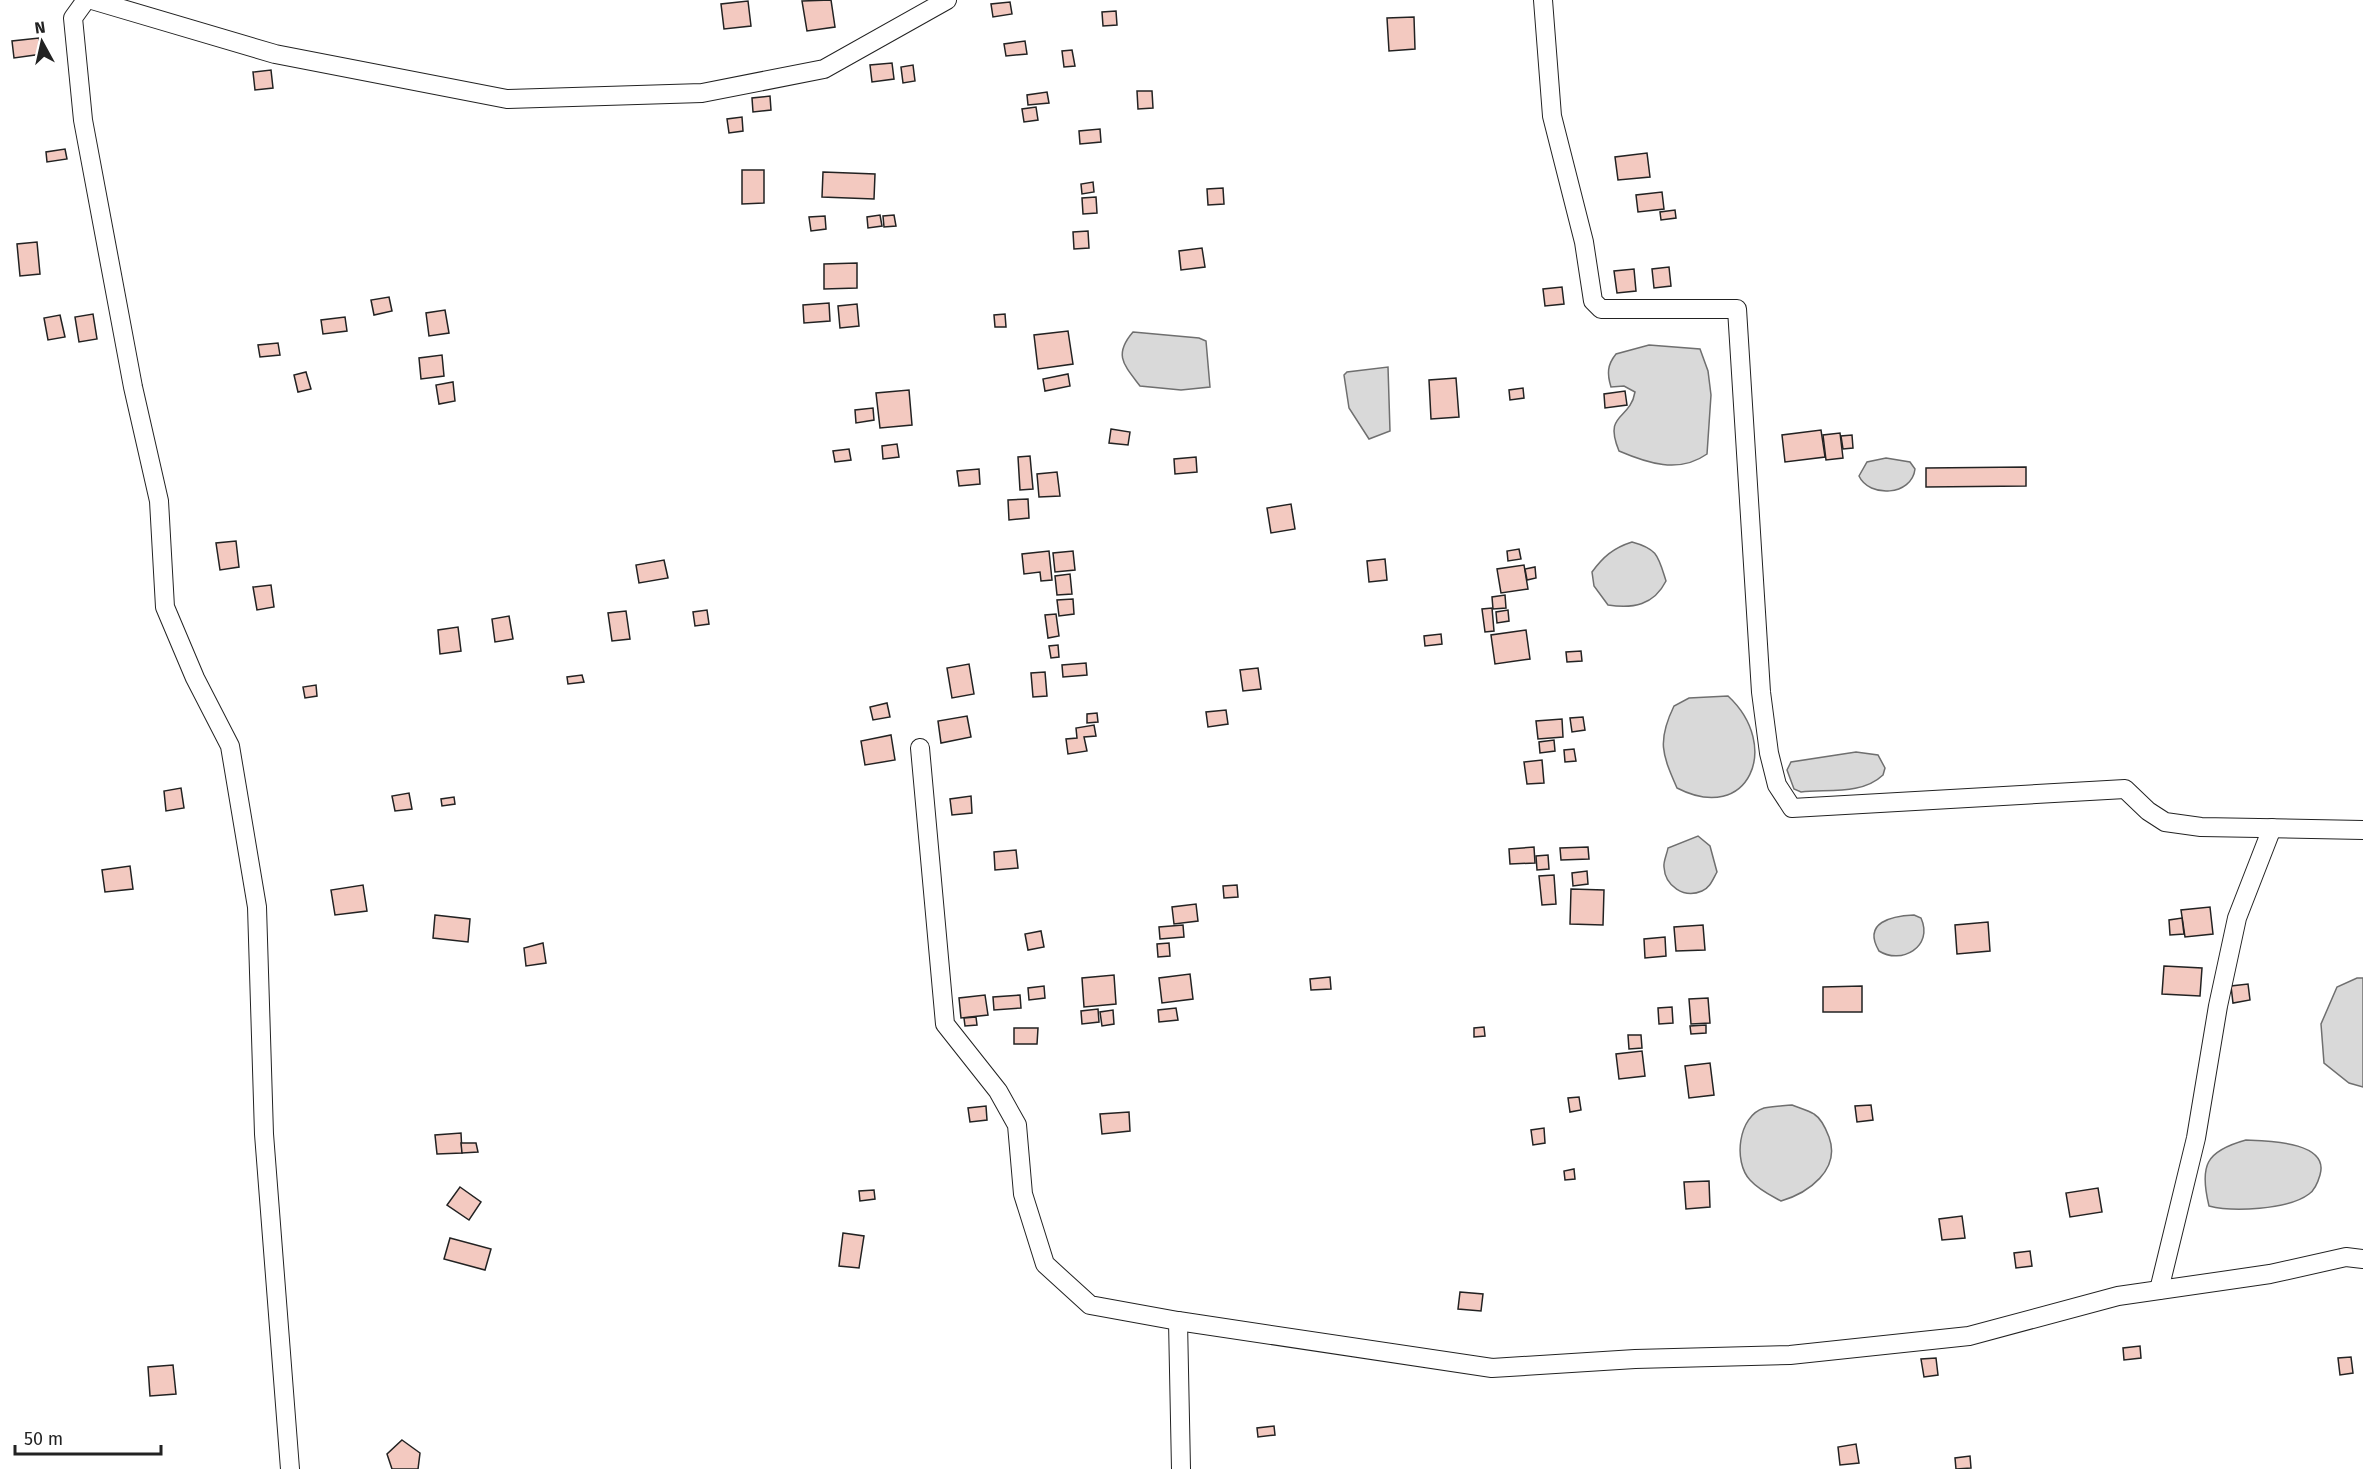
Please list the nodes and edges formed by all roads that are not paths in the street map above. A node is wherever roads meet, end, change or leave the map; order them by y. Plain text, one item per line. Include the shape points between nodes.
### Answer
1 (86, 0) edge
2 (92, 0) edge
3 (947, 0) edge
4 (1543, 0) edge
5 (920, 748) dead end
6 (2272, 828) junction
7 (2363, 830) edge
8 (2363, 1259) edge
9 (2159, 1290) junction
10 (1178, 1322) junction
11 (290, 1469) edge
12 (1181, 1469) edge

1 - 11 street via 73,18 83,120 132,387 159,501 165,607 230,746 257,907 264,1134
2 - 3 street via 275,54 507,99 702,93 824,69
4 - 6 street via 1552,116 1584,242 1593,301 1601,309 1737,309 1761,692 1777,785 1792,808 2125,789 2165,822
5 - 10 street via 945,1024 998,1091 1017,1125 1023,1194 1045,1264 1090,1305
6 - 7 street
6 - 9 street via 2237,918 2196,1138
8 - 9 street via 2346,1257 2270,1274
9 - 10 street via 2118,1296 1969,1336 1790,1355 1492,1368
10 - 12 street

